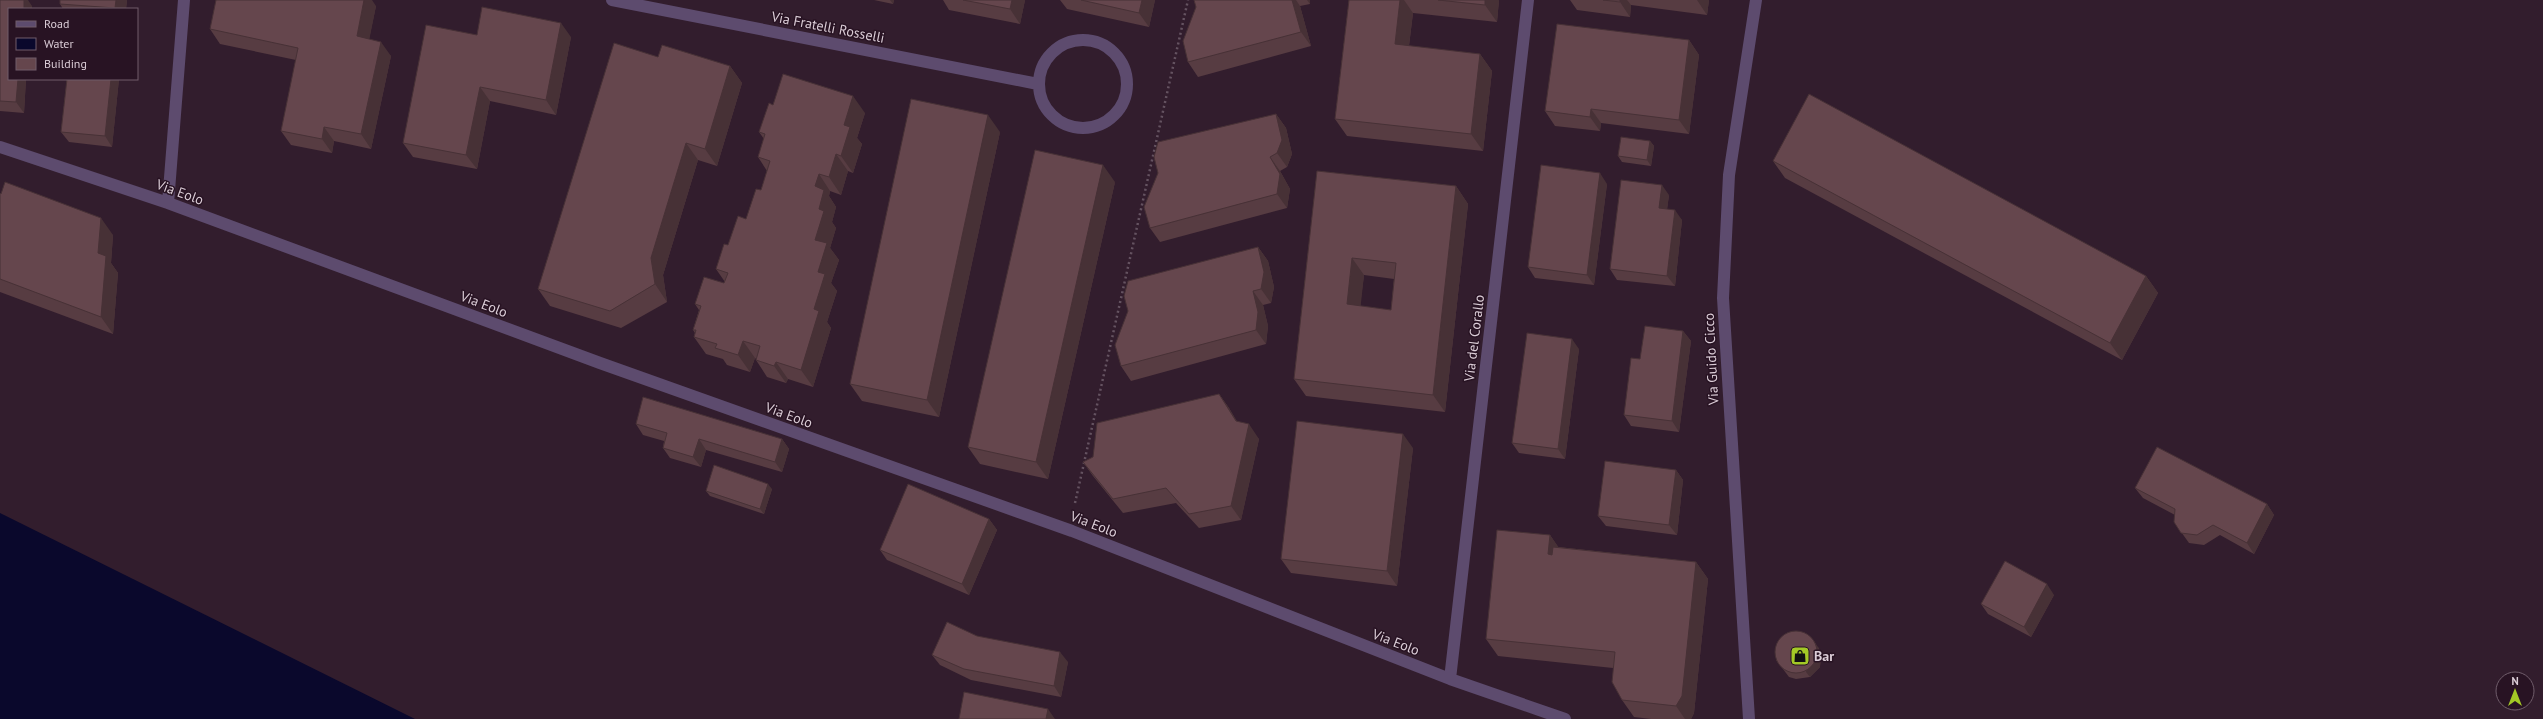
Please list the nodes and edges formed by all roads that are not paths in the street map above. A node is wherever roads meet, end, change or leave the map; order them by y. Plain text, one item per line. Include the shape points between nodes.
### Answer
1 (184, 0) edge
2 (612, 0) edge
3 (1528, 0) edge
4 (1756, 0) edge
5 (1038, 84) junction
6 (0, 146) edge
7 (168, 203) junction
8 (1450, 678) junction
9 (1565, 719) edge
10 (1749, 719) edge

1 - 7 street
2 - 5 street, Via Fratelli Rosselli
3 - 8 street, Via del Corallo
4 - 10 street, Via Guido Cicco via 1730,164 1723,298
5 - 5 street via 1048,112 1059,122 1073,128 1088,129 1115,116 1128,90 1127,74 1112,50 1100,43 1086,40 1058,48 1048,57 1041,70
6 - 7 street, Via Eolo
7 - 8 street, Via Eolo via 600,363 1072,531
8 - 9 street, Via Eolo

